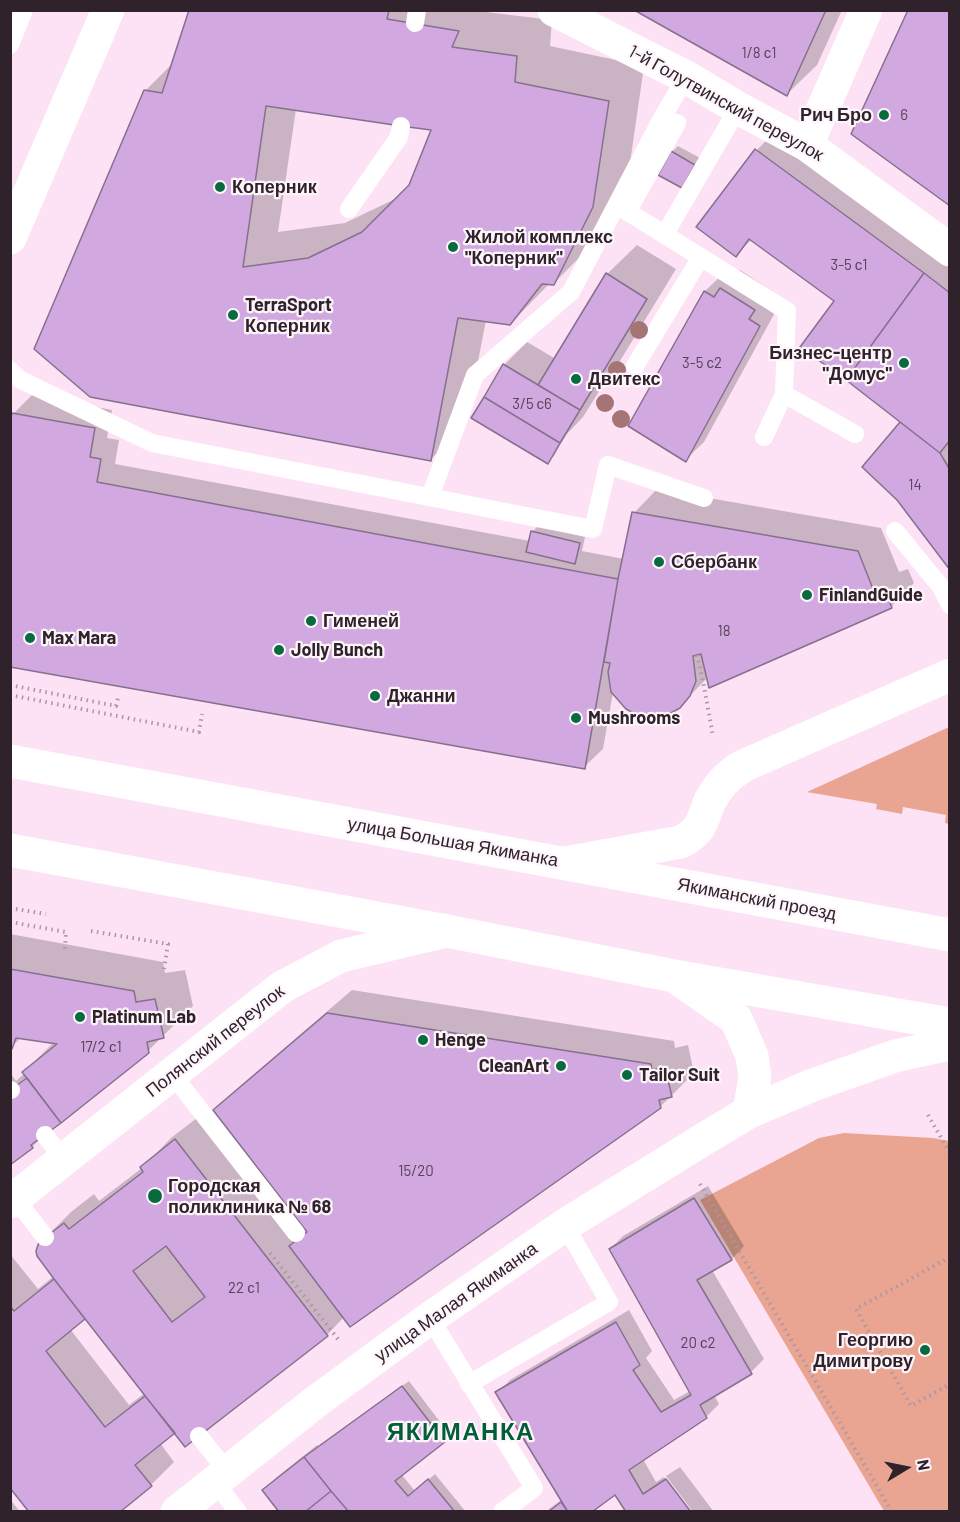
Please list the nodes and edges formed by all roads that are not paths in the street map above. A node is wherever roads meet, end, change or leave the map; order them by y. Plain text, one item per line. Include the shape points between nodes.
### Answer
1 (24, 10) edge
2 (108, 10) edge
3 (554, 10) edge
4 (866, 10) edge
5 (10, 45) edge
6 (686, 77) junction
7 (738, 108) junction
8 (677, 123) dead end
9 (401, 126) dead end
10 (807, 145) junction
11 (622, 208) junction
12 (349, 209) dead end
13 (665, 234) junction
14 (10, 238) edge
15 (950, 250) edge
16 (701, 257) junction
17 (635, 366) dead end
18 (10, 370) edge
19 (784, 394) junction
20 (855, 434) dead end
21 (764, 437) dead end
22 (430, 497) junction
23 (704, 498) dead end
24 (895, 531) dead end
25 (950, 605) edge
26 (950, 675) edge
27 (10, 761) edge
28 (10, 850) edge
29 (564, 863) junction
30 (447, 931) junction
31 (950, 935) edge
32 (674, 976) junction
33 (950, 1023) edge
34 (950, 1044) edge
35 (172, 1074) junction
36 (749, 1112) junction
37 (13, 1200) edge
38 (565, 1225) junction
39 (296, 1233) dead end
40 (45, 1237) dead end
41 (430, 1318) junction
42 (469, 1384) junction
43 (199, 1436) dead end
44 (220, 1476) junction
45 (177, 1512) edge
46 (238, 1512) edge
47 (502, 1512) edge

1 - 5 lane
2 - 14 street
3 - 6 street, 1-й Голутвинский переулок
4 - 10 street
6 - 7 street, 1-й Голутвинский переулок
6 - 11 lane via 661,120
7 - 10 street, 1-й Голутвинский переулок
7 - 13 lane
8 - 11 lane
9 - 12 lane via 399,137
10 - 15 street, 1-й Голутвинский переулок
11 - 13 lane
11 - 22 lane via 571,292 475,375
13 - 16 lane
16 - 17 lane
16 - 19 lane via 787,311
18 - 22 lane via 19,379 152,443
19 - 20 lane
19 - 21 lane
22 - 23 lane via 593,529 608,465
24 - 25 lane via 941,587
26 - 29 street, улица Большая Якиманка via 742,766 728,775 711,800 703,822 681,842
27 - 29 street, улица Большая Якиманка
28 - 30 street
29 - 31 street, Якиманский проезд
30 - 32 street
30 - 35 street, Полянский переулок via 341,956 311,971 282,987
32 - 33 street
32 - 36 street via 736,1019 752,1056 755,1077
34 - 36 street, улица Малая Якиманка via 896,1056 813,1084
35 - 37 street, Полянский переулок via 55,1147
35 - 39 lane
36 - 38 street, улица Малая Якиманка
37 - 40 lane
38 - 41 street, улица Малая Якиманка
38 - 42 lane via 609,1302
41 - 42 lane
41 - 44 street, улица Малая Якиманка
42 - 47 lane via 534,1488
43 - 44 lane
44 - 45 street, улица Малая Якиманка
44 - 46 lane

